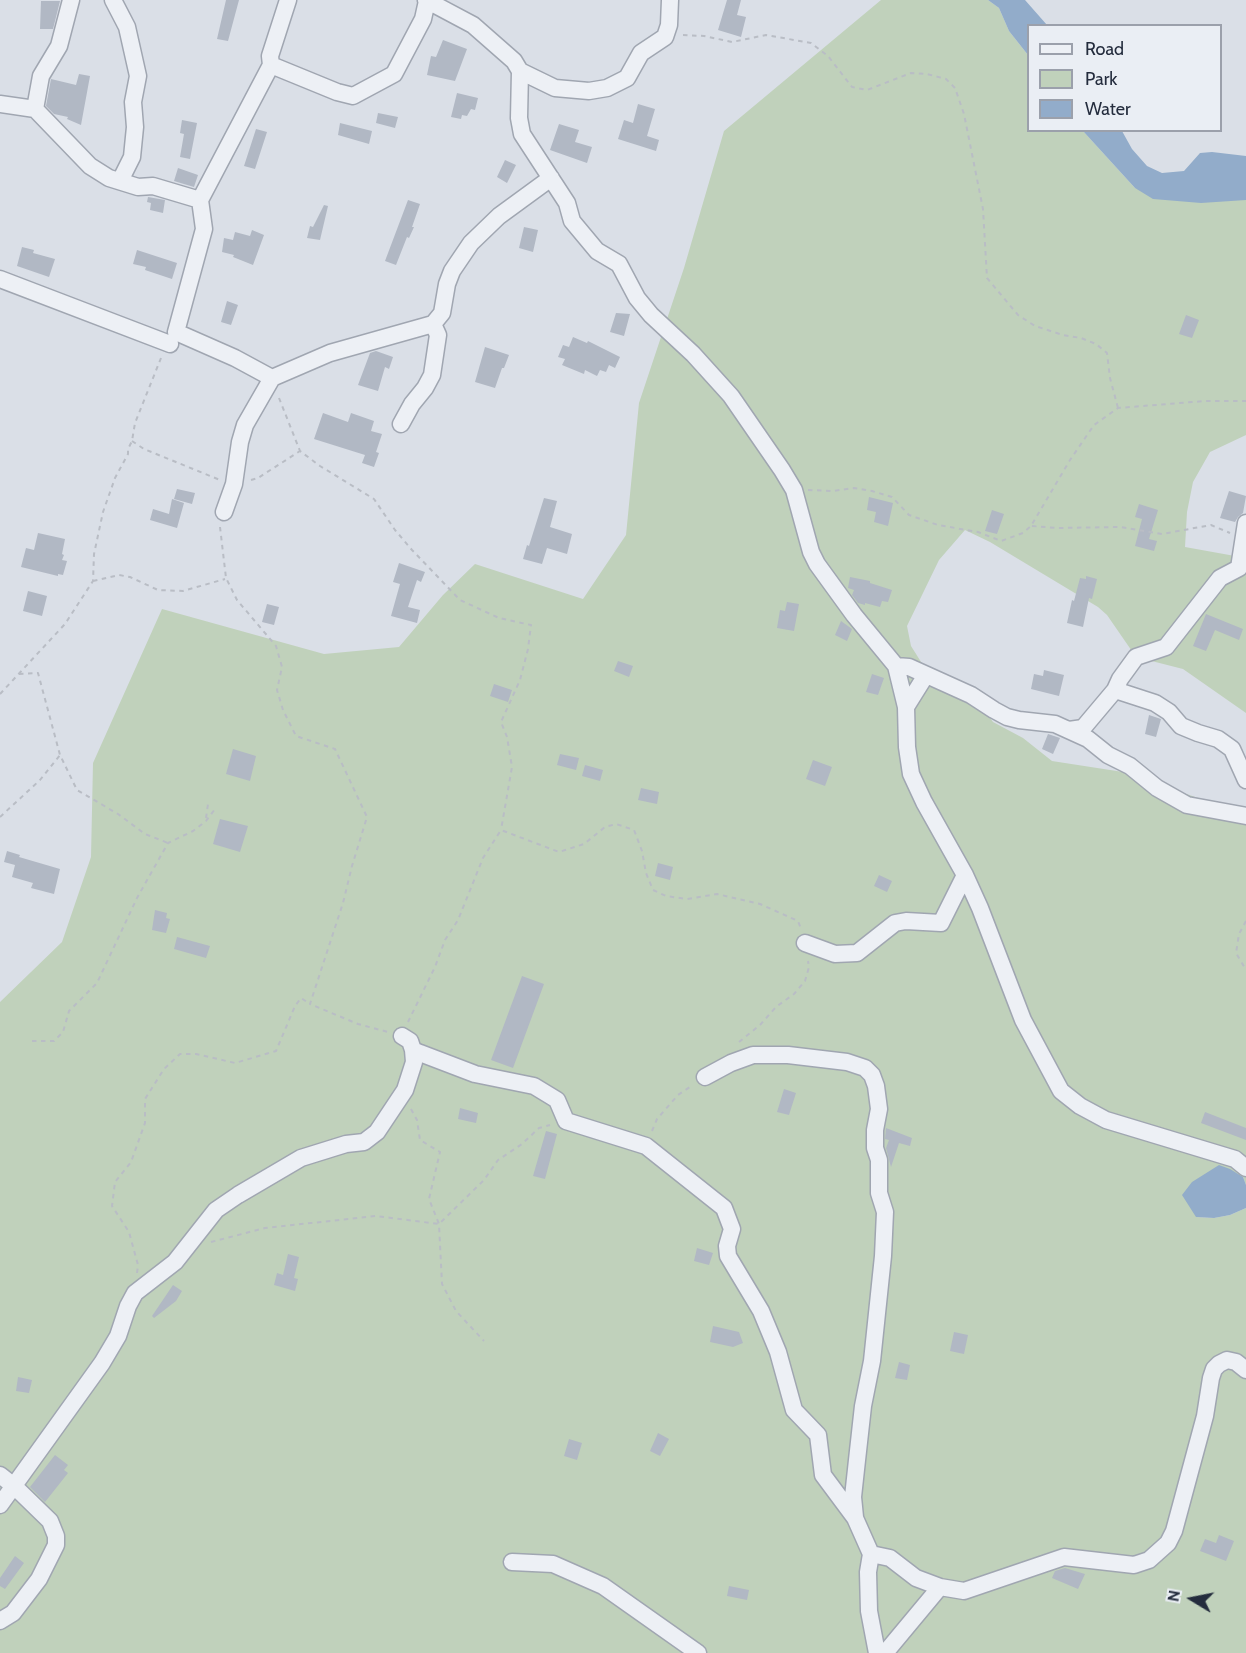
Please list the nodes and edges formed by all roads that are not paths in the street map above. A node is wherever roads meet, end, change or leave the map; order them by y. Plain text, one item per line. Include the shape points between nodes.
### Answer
1 (71, 0) edge
2 (113, 0) edge
3 (288, 0) edge
4 (427, 0) edge
5 (670, 0) edge
6 (272, 65) junction
7 (519, 71) junction
8 (0, 104) edge
9 (35, 109) junction
10 (550, 178) junction
11 (120, 181) junction
12 (200, 200) junction
13 (0, 279) edge
14 (433, 324) junction
15 (170, 344) road end
16 (272, 378) junction
17 (401, 424) dead end
18 (224, 512) road end
19 (1245, 531) edge
20 (896, 666) junction
21 (926, 675) junction
22 (1114, 690) junction
23 (906, 707) junction
24 (1069, 730) junction
25 (1246, 780) edge
26 (1246, 816) edge
27 (965, 874) junction
28 (805, 943) road end
29 (402, 1036) road end
30 (413, 1050) junction
31 (705, 1077) road end
32 (1246, 1167) edge
33 (1246, 1370) edge
34 (0, 1475) edge
35 (14, 1485) junction
36 (0, 1506) edge
37 (855, 1518) junction
38 (871, 1554) junction
39 (513, 1562) dead end
40 (940, 1587) junction
41 (0, 1621) edge
42 (698, 1653) edge
43 (877, 1653) edge
44 (885, 1653) edge

1 - 9 street via 59,46 41,76
2 - 11 street via 127,27 138,76 133,102 132,157
3 - 6 street via 270,56
4 - 6 street via 423,19 394,74 353,96
4 - 7 street via 473,25 514,61
5 - 7 street via 665,37 641,53 627,78 607,88 555,88
6 - 12 street
7 - 10 street via 522,134
8 - 9 street
9 - 11 street via 90,166
10 - 14 street via 499,216 471,243 452,271 442,313
10 - 20 street via 567,203 572,221 597,250 619,264 636,298 731,396 794,490 817,564
11 - 12 street
12 - 16 street via 204,229 176,332
13 - 15 street
14 - 16 street via 330,353
14 - 17 street via 438,335 432,375
16 - 18 street via 245,425 234,484
19 - 22 street via 1239,568 1220,578 1166,647 1136,657
20 - 21 street via 909,666
20 - 23 street
21 - 23 street
21 - 24 street via 1007,717
22 - 24 street via 1083,728
22 - 25 street via 1155,703 1181,726 1218,739 1232,749
23 - 27 street via 911,774
24 - 26 street via 1187,806
27 - 28 street via 941,923 895,923 857,953 835,954
27 - 32 street via 1023,1020 1061,1091 1106,1120 1235,1159
29 - 30 street via 410,1041
30 - 35 street via 414,1062 405,1090 377,1132 364,1142 301,1158 230,1200 216,1210 175,1262 135,1293 102,1363
30 - 37 street via 475,1074 534,1086 556,1100 566,1121 646,1146 724,1208 732,1229 728,1256 761,1311 778,1352 794,1410 818,1435 823,1475
31 - 37 street via 753,1055 788,1055 865,1068 876,1086 879,1109 875,1148 885,1212 883,1256 853,1497
33 - 40 street via 1227,1360 1214,1369 1174,1531 1168,1543 1149,1560 1134,1565 1064,1557 964,1591
34 - 35 street
35 - 36 street
35 - 41 street via 50,1521 56,1545 39,1579 13,1613
37 - 38 street
38 - 40 street via 890,1558 916,1578
38 - 43 street via 869,1611
39 - 42 street via 553,1564 603,1586
40 - 44 street

